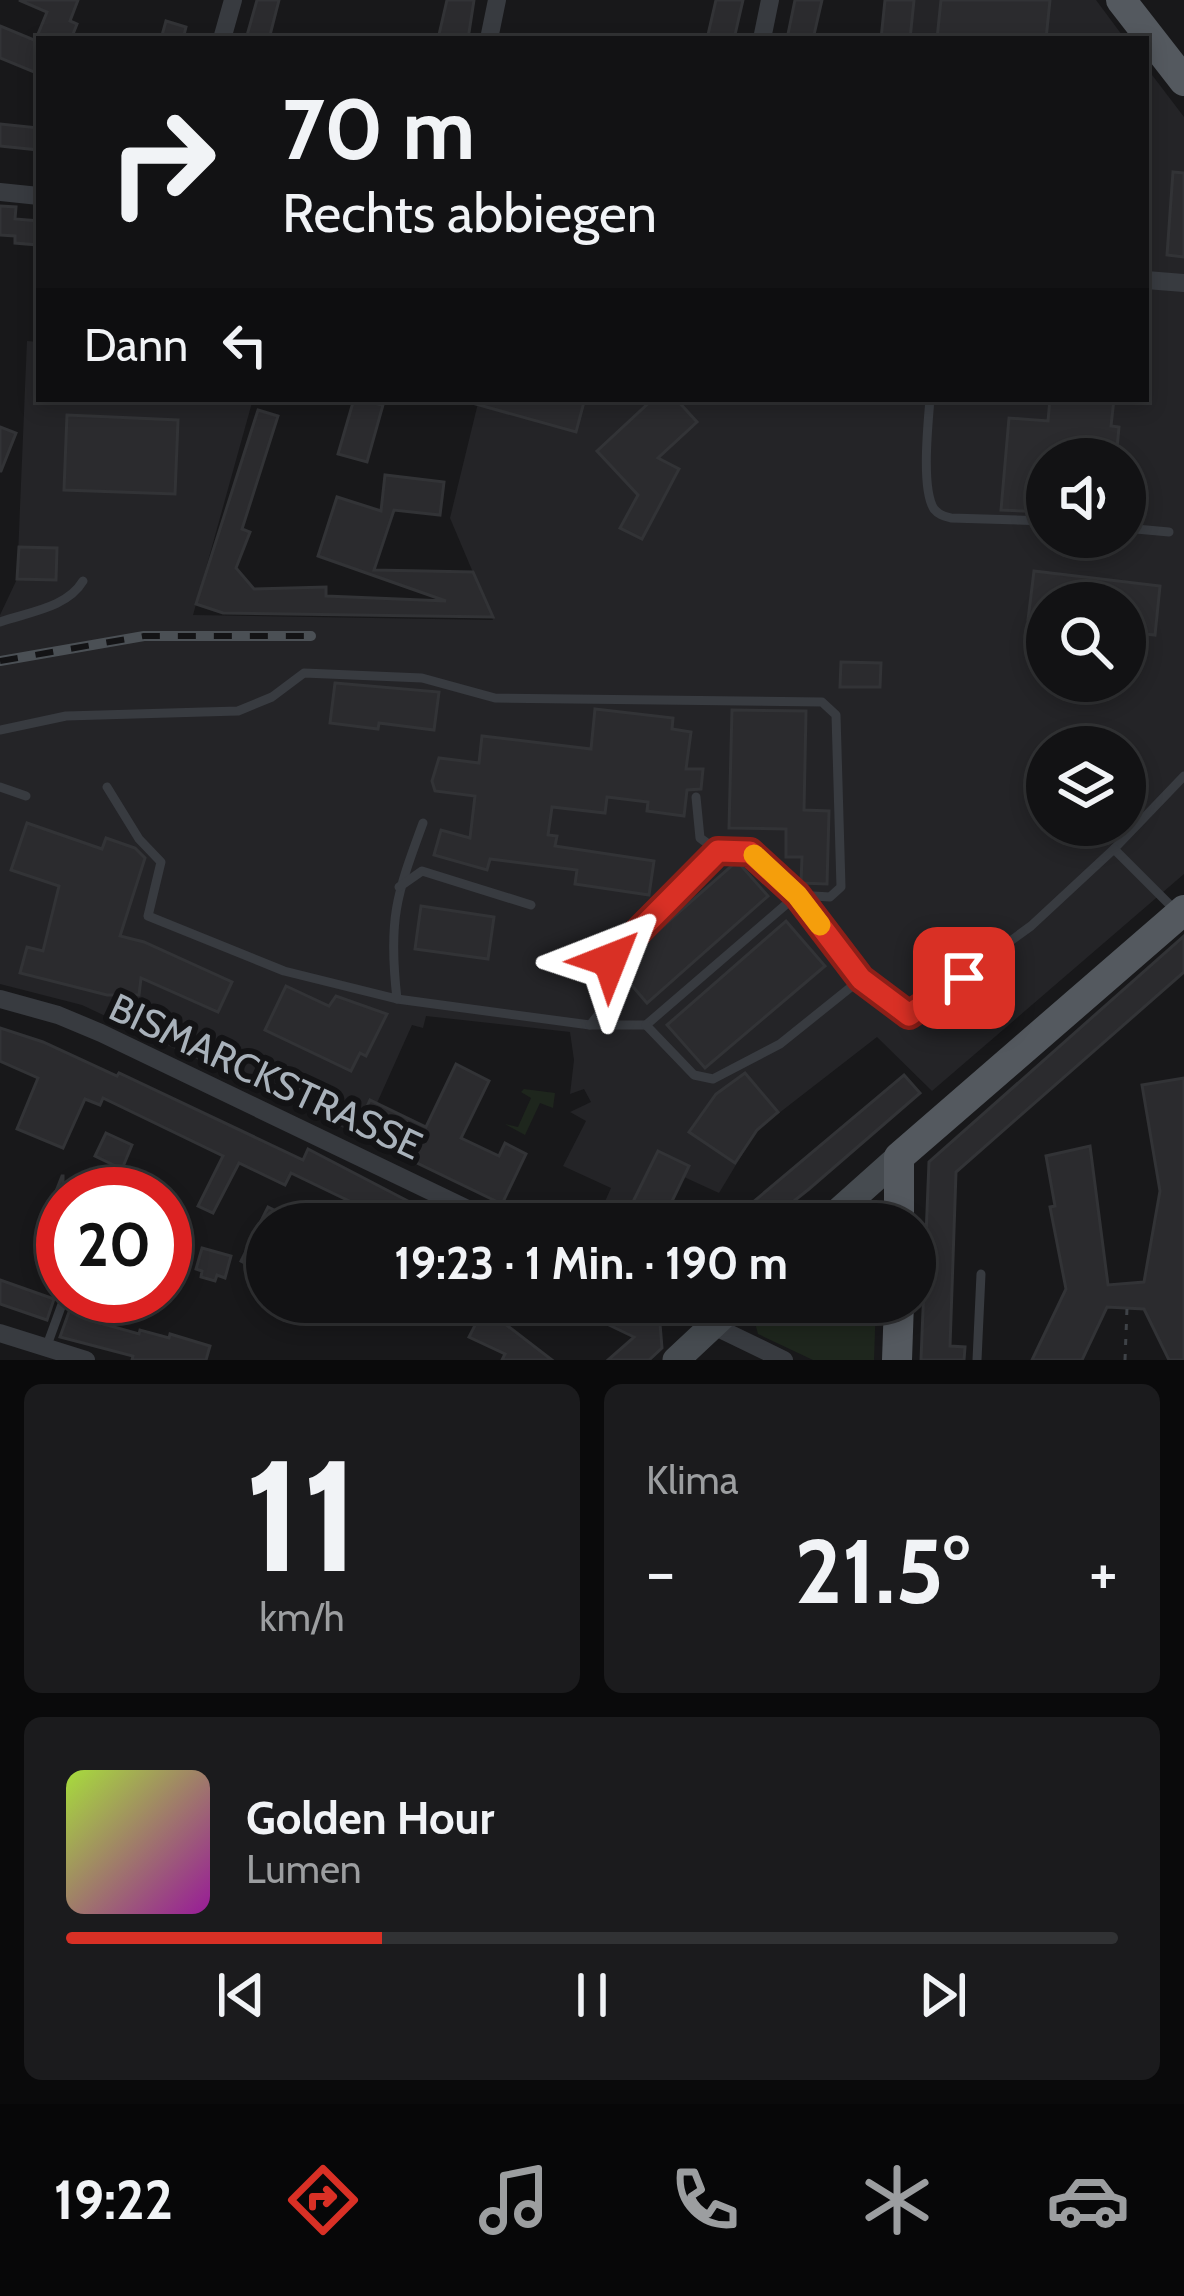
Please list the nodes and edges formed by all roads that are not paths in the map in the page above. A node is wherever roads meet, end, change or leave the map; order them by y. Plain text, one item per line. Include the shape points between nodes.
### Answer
1 (233, 0) edge
2 (497, 0) edge
3 (770, 0) edge
4 (1121, 0) edge
5 (223, 36) edge
6 (490, 36) edge
7 (763, 36) edge
8 (1184, 81) edge
9 (0, 192) edge
10 (36, 196) edge
11 (1149, 280) edge
12 (1184, 284) edge
13 (930, 402) edge
14 (1026, 520) edge
15 (1146, 530) edge
16 (1168, 532) dead end
17 (83, 581) dead end
18 (0, 622) edge
19 (0, 730) edge
20 (1184, 776) edge
21 (0, 787) edge
22 (107, 787) dead end
23 (26, 796) dead end
24 (697, 797) dead end
25 (424, 823) dead end
26 (1114, 849) junction
27 (718, 851) junction
28 (399, 887) junction
29 (797, 895) junction
30 (531, 905) dead end
31 (1182, 912) edge
32 (861, 979) junction
33 (0, 999) edge
34 (397, 999) junction
35 (590, 1025) junction
36 (646, 1025) junction
37 (899, 1157) junction
38 (455, 1203) edge
39 (848, 1203) edge
40 (899, 1203) edge
41 (981, 1274) dead end
42 (54, 1323) edge
43 (709, 1323) edge
44 (898, 1323) edge
45 (713, 1325) junction
46 (0, 1333) edge
47 (46, 1348) junction
48 (86, 1360) edge
49 (676, 1360) edge
50 (784, 1360) edge
51 (897, 1360) edge
52 (977, 1360) edge

1 - 5 street
2 - 6 street
3 - 7 street
4 - 8 main road
9 - 10 street
11 - 12 street
13 - 14 lane via 929,482 938,514
15 - 16 lane
17 - 18 lane via 60,602
19 - 29 lane via 66,716 238,711 304,673 422,678 495,698 822,702 836,715 841,887 830,897
20 - 26 lane
21 - 23 lane
22 - 34 lane via 161,862 148,916 284,971
24 - 27 lane via 700,838
25 - 28 lane
26 - 31 lane
26 - 32 lane via 1031,926 909,1015
27 - 29 lane via 750,852
27 - 35 lane via 610,960 616,993
28 - 30 lane via 422,871
28 - 34 lane via 390,938
29 - 32 lane
29 - 36 lane
31 - 37 main road
32 - 36 lane via 779,1044 713,1079 694,1075
33 - 38 street, BISMARCKSTRASSE via 101,1033
34 - 35 lane
35 - 36 lane
37 - 39 street
37 - 40 main road
41 - 52 lane
42 - 47 lane
43 - 45 street
44 - 51 main road
45 - 49 street
45 - 50 street
46 - 47 street
47 - 48 street

